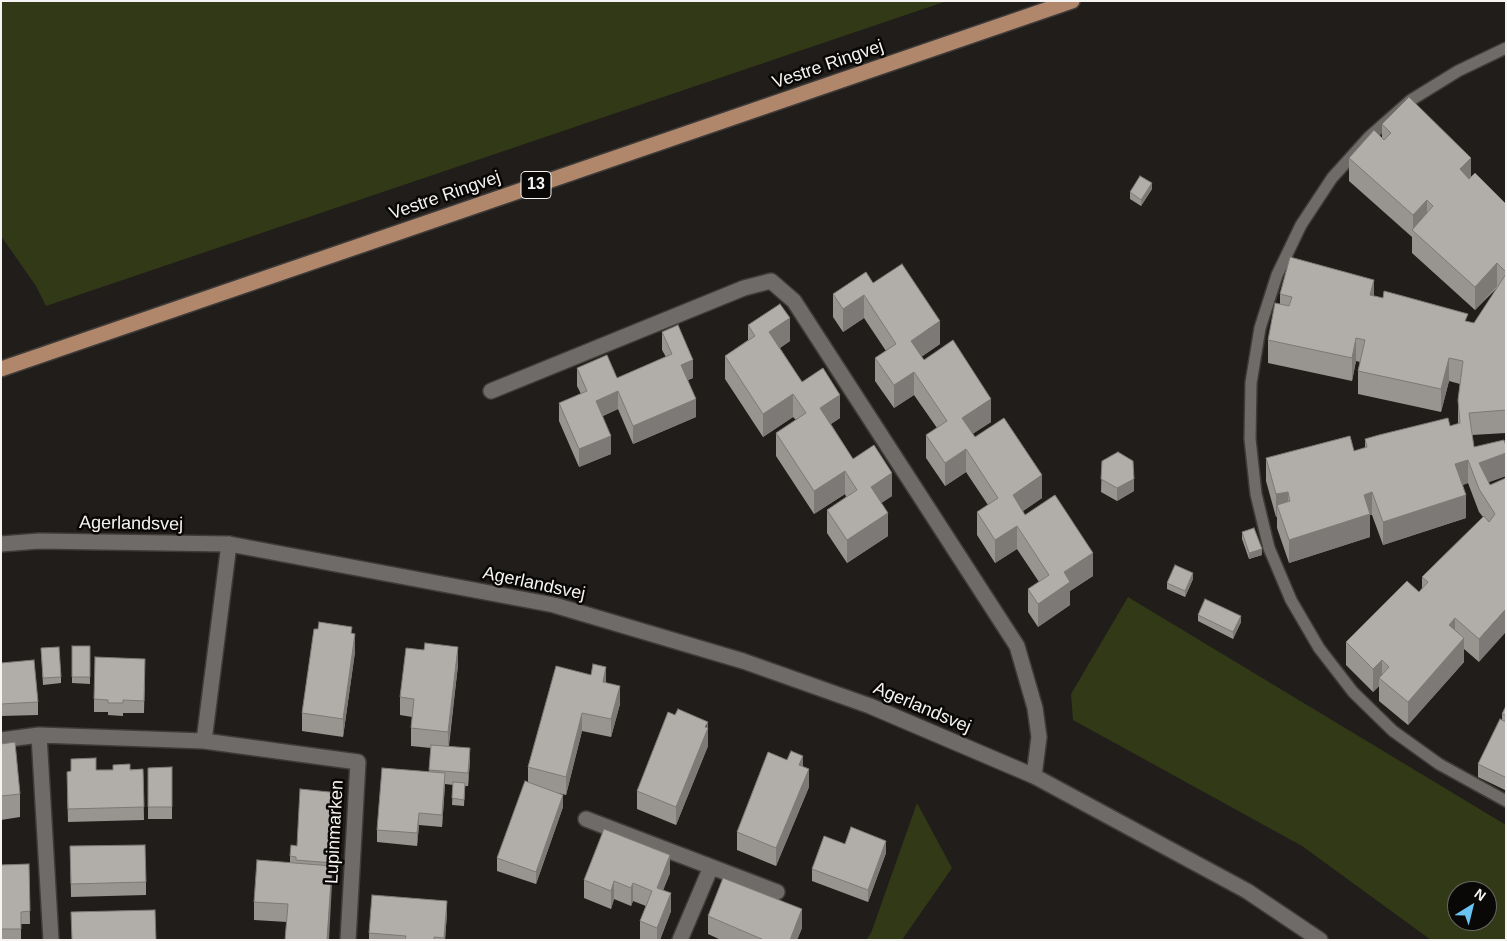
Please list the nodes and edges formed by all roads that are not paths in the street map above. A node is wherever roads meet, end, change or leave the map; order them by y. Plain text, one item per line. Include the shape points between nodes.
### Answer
1 (1072, 1) edge
2 (1506, 48) edge
3 (1, 369) edge
4 (491, 391) dead end
5 (1, 544) edge
6 (229, 544) junction
7 (39, 735) junction
8 (1, 740) edge
9 (204, 741) junction
10 (1034, 776) junction
11 (1506, 801) edge
12 (586, 818) dead end
13 (711, 867) junction
14 (776, 892) dead end
15 (51, 940) edge
16 (348, 940) edge
17 (680, 940) edge
18 (1320, 940) edge

1 - 3 main road, Vestre Ringvej / 13
2 - 11 lane via 1458,71 1411,100 1383,124 1332,178 1301,225 1277,275 1260,328 1251,383 1250,439 1256,494 1270,548 1291,600 1319,648 1353,692 1393,731 1439,764
4 - 10 street via 744,288 771,281 794,301 1017,646 1035,708 1039,737
5 - 6 street, Agerlandsvej via 39,541
6 - 9 street
6 - 10 street, Agerlandsvej via 554,605 743,661 870,706
7 - 8 street, Lupinmarken
7 - 9 street, Lupinmarken
7 - 15 street
9 - 16 street, Lupinmarken via 358,762
10 - 18 street, Agerlandsvej via 1247,891
12 - 13 street
13 - 14 street
13 - 17 street

